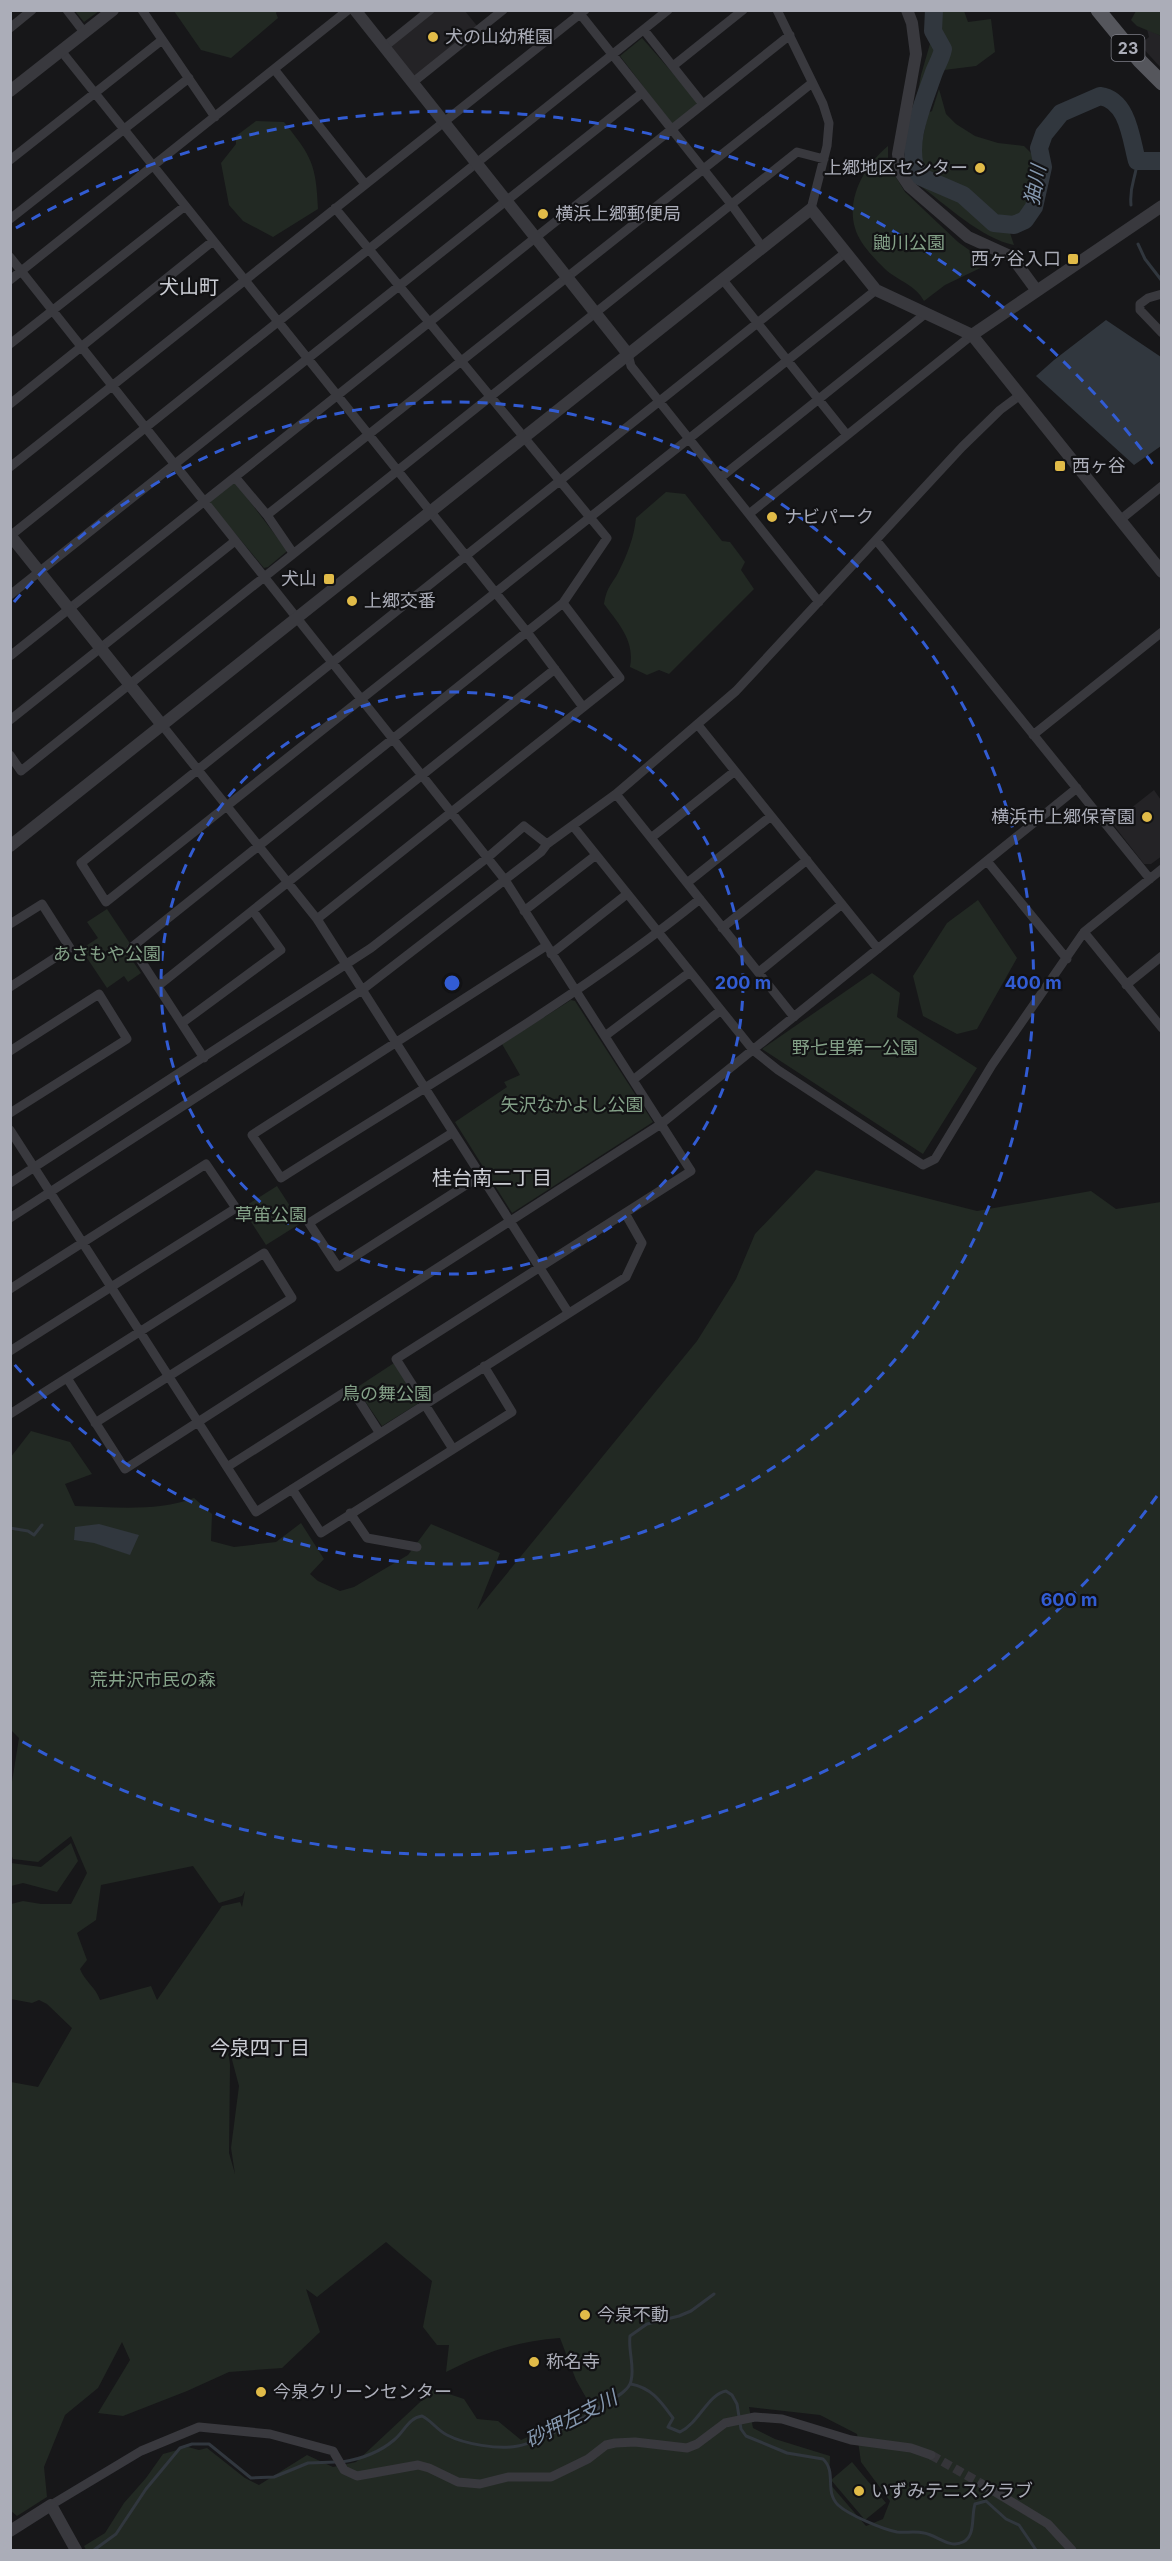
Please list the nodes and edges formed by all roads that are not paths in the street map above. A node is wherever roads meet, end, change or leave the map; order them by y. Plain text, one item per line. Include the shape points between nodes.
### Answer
1 (32, 10) edge
2 (67, 10) edge
3 (113, 10) edge
4 (142, 10) edge
5 (348, 10) edge
6 (355, 10) edge
7 (430, 10) edge
8 (503, 10) edge
9 (668, 10) edge
10 (743, 10) edge
11 (777, 10) edge
12 (907, 10) edge
13 (1098, 10) edge
14 (580, 12) edge
15 (10, 28) edge
16 (644, 30) junction
17 (84, 32) junction
18 (789, 35) junction
19 (162, 40) junction
20 (384, 47) junction
21 (62, 52) junction
22 (612, 55) junction
23 (673, 66) junction
24 (274, 69) junction
25 (189, 78) junction
26 (412, 83) junction
27 (812, 83) junction
28 (1161, 83) edge
29 (10, 91) edge
30 (96, 93) junction
31 (642, 93) junction
32 (702, 103) junction
33 (215, 117) junction
34 (443, 122) junction
35 (123, 129) junction
36 (671, 129) junction
37 (824, 159) junction
38 (10, 160) edge
39 (476, 163) junction
40 (154, 165) junction
41 (702, 168) junction
42 (365, 184) junction
43 (506, 200) junction
44 (731, 204) junction
45 (185, 206) junction
46 (1161, 206) edge
47 (335, 208) junction
48 (811, 209) junction
49 (10, 219) edge
50 (535, 237) junction
51 (213, 242) junction
52 (763, 248) junction
53 (369, 249) junction
54 (845, 252) junction
55 (10, 257) edge
56 (21, 271) junction
57 (567, 277) junction
58 (10, 280) edge
59 (245, 280) junction
60 (723, 280) junction
61 (399, 285) junction
62 (876, 290) junction
63 (1037, 291) junction
64 (1161, 294) edge
65 (52, 311) junction
66 (596, 313) junction
67 (925, 314) junction
68 (429, 321) junction
69 (278, 322) junction
70 (757, 322) junction
71 (1161, 333) edge
72 (972, 335) junction
73 (10, 344) edge
74 (82, 347) junction
75 (628, 354) junction
76 (307, 359) junction
77 (788, 360) junction
78 (462, 361) junction
79 (112, 386) junction
80 (1020, 395) junction
81 (338, 396) junction
82 (491, 396) junction
83 (819, 400) junction
84 (659, 401) junction
85 (10, 404) edge
86 (146, 428) junction
87 (847, 435) junction
88 (368, 436) junction
89 (525, 436) junction
90 (689, 438) junction
91 (174, 465) junction
92 (10, 467) edge
93 (397, 472) junction
94 (235, 477) junction
95 (720, 478) junction
96 (560, 480) junction
97 (1161, 486) edge
98 (204, 501) junction
99 (430, 512) junction
100 (749, 514) junction
101 (267, 515) junction
102 (591, 518) junction
103 (1119, 520) junction
104 (11, 535) edge
105 (876, 540) junction
106 (236, 541) junction
107 (293, 553) junction
108 (465, 556) junction
109 (40, 572) junction
110 (1161, 572) edge
111 (265, 576) junction
112 (494, 594) junction
113 (10, 595) edge
114 (819, 602) junction
115 (563, 603) junction
116 (69, 609) junction
117 (297, 618) junction
118 (527, 632) junction
119 (1161, 632) edge
120 (101, 649) junction
121 (10, 656) edge
122 (333, 661) junction
123 (555, 669) junction
124 (130, 685) junction
125 (362, 699) junction
126 (583, 707) junction
127 (10, 720) edge
128 (162, 725) junction
129 (698, 725) junction
130 (1033, 735) junction
131 (393, 738) junction
132 (10, 755) edge
133 (197, 769) junction
134 (735, 771) junction
135 (422, 774) junction
136 (1077, 788) junction
137 (616, 794) junction
138 (227, 807) junction
139 (452, 812) junction
140 (771, 816) junction
141 (573, 826) junction
142 (651, 838) junction
143 (547, 844) junction
144 (10, 846) edge
145 (258, 846) junction
146 (596, 855) junction
147 (487, 858) junction
148 (807, 860) junction
149 (987, 861) junction
150 (1161, 869) edge
151 (1150, 879) junction
152 (505, 880) junction
153 (287, 882) junction
154 (687, 884) junction
155 (627, 894) junction
156 (699, 899) junction
157 (842, 904) junction
158 (254, 911) junction
159 (524, 911) junction
160 (317, 919) junction
161 (10, 924) edge
162 (722, 928) junction
163 (658, 932) junction
164 (1084, 932) junction
165 (878, 949) junction
166 (549, 950) junction
167 (1161, 957) edge
168 (1067, 959) junction
169 (346, 965) junction
170 (690, 972) junction
171 (759, 972) junction
172 (1126, 985) junction
173 (158, 986) junction
174 (10, 987) edge
175 (362, 990) junction
176 (575, 990) junction
177 (721, 1010) junction
178 (794, 1017) junction
179 (182, 1023) junction
180 (1161, 1028) edge
181 (604, 1036) junction
182 (395, 1043) junction
183 (10, 1050) edge
184 (753, 1050) junction
185 (204, 1058) junction
186 (633, 1080) junction
187 (424, 1087) junction
188 (10, 1113) edge
189 (661, 1124) junction
190 (10, 1130) edge
191 (452, 1133) junction
192 (34, 1168) junction
193 (480, 1176) junction
194 (10, 1183) edge
195 (50, 1193) junction
196 (625, 1214) junction
197 (10, 1218) edge
198 (510, 1222) junction
199 (82, 1242) junction
200 (539, 1267) junction
201 (111, 1287) junction
202 (10, 1289) edge
203 (568, 1312) junction
204 (139, 1332) junction
205 (10, 1351) edge
206 (484, 1366) junction
207 (168, 1376) junction
208 (68, 1378) junction
209 (423, 1404) junction
210 (12, 1410) edge
211 (198, 1422) junction
212 (95, 1423) junction
213 (379, 1432) junction
214 (453, 1449) junction
215 (226, 1467) junction
216 (292, 1489) junction
217 (350, 1513) junction
218 (417, 1547) dead end
219 (931, 2455) tunnel mouth
220 (982, 2484) tunnel mouth
221 (51, 2505) junction
222 (10, 2531) edge
223 (76, 2550) edge
224 (1072, 2550) edge

1 - 15 street
2 - 17 street
3 - 17 street
4 - 19 street
5 - 24 street
6 - 20 street
7 - 20 street
8 - 26 street
9 - 16 street
10 - 23 street
11 - 18 street
12 - 63 street via 916,54 898,166 905,181 968,237 1012,257
13 - 28 main road, 23
14 - 22 street
14 - 34 street
16 - 22 street
16 - 23 street
17 - 21 street
18 - 27 street
18 - 32 street
19 - 25 street
19 - 30 street
20 - 26 street
21 - 29 street
21 - 30 street
22 - 31 street
22 - 39 street
23 - 32 street
24 - 33 street
24 - 42 street
25 - 33 street
25 - 35 street
26 - 34 street
27 - 37 street via 829,123
27 - 41 street
30 - 35 street
30 - 38 street
31 - 36 street
31 - 43 street
32 - 36 street
33 - 40 street
34 - 39 street
34 - 42 street
35 - 40 street
35 - 49 street
36 - 41 street
36 - 50 street
37 - 44 street via 797,152
37 - 48 street
39 - 43 street
39 - 53 street
40 - 45 street
40 - 56 street
41 - 44 street
41 - 57 street
42 - 47 street
43 - 50 street
43 - 61 street
44 - 52 street
44 - 66 street
45 - 51 street
45 - 65 street
46 - 63 street
47 - 53 street
47 - 59 street
48 - 52 street
48 - 54 street
50 - 57 street
50 - 68 street
51 - 59 street
51 - 74 street
52 - 60 street
53 - 61 street
53 - 69 street
54 - 62 street
54 - 70 street
55 - 56 street
56 - 58 street
56 - 65 street
57 - 66 street
57 - 78 street
59 - 69 street
59 - 79 street
60 - 70 street
60 - 75 street
61 - 68 street
61 - 76 street
62 - 67 street
62 - 77 street
63 - 72 street
64 - 71 street via 1140,304 1140,310
65 - 73 street
65 - 74 street
66 - 75 street
66 - 82 street
67 - 72 street
67 - 83 street
68 - 78 street
68 - 81 street
69 - 76 street
69 - 86 street
70 - 77 street
70 - 84 street
72 - 80 street
72 - 87 street
74 - 79 street
74 - 85 street
75 - 84 street via 631,366
75 - 89 street
76 - 81 street
76 - 91 street
77 - 83 street
77 - 90 street
78 - 82 street
78 - 88 street
79 - 86 street
79 - 92 street
80 - 103 street
80 - 105 street via 962,447
81 - 88 street
81 - 94 street
82 - 89 street
82 - 93 street
83 - 87 street
83 - 95 street
84 - 90 street
84 - 96 street
86 - 91 street
86 - 104 street
87 - 100 street
88 - 93 street
88 - 101 street
89 - 96 street
89 - 99 street
90 - 95 street
90 - 102 street
91 - 98 street
91 - 109 street
93 - 99 street
93 - 107 street
94 - 98 street
94 - 101 street
95 - 100 street
96 - 102 street
96 - 108 street
97 - 103 street
98 - 106 street
98 - 116 street
99 - 108 street
99 - 117 street
100 - 114 street
101 - 107 street
102 - 112 street
102 - 115 street via 607,538
103 - 110 street
104 - 109 street
105 - 114 street
105 - 130 street
106 - 111 street
106 - 120 street
107 - 111 street
108 - 112 street
108 - 122 street
109 - 113 street
109 - 116 street
111 - 117 street
111 - 124 street
112 - 118 street
112 - 125 street
114 - 129 street via 736,691
115 - 118 street
115 - 126 street via 620,678
116 - 120 street
116 - 121 street
117 - 122 street
117 - 128 street
118 - 123 street
118 - 131 street
119 - 130 street
120 - 124 street
120 - 127 street
122 - 125 street
122 - 133 street
123 - 126 street
123 - 135 street
124 - 128 street
124 - 132 street via 21,771
125 - 131 street
125 - 138 street
126 - 139 street
128 - 133 street
128 - 144 street
129 - 134 street
129 - 137 street
130 - 136 street
131 - 135 street
131 - 145 street
133 - 138 street
133 - 138 street via 81,863 106,902
134 - 140 street
134 - 142 street
135 - 139 street
135 - 153 street
136 - 149 street
136 - 151 street
137 - 141 street
137 - 142 street
138 - 145 street
139 - 147 street
139 - 160 street
140 - 148 street
140 - 154 street
141 - 143 street
141 - 146 street
142 - 154 street
143 - 147 street via 524,826
143 - 152 street
145 - 153 street
145 - 173 street via 132,947
146 - 155 street
146 - 159 street
147 - 152 street
147 - 169 street
148 - 157 street
148 - 162 street
149 - 165 street
149 - 168 street
150 - 151 street
151 - 164 street
152 - 159 street
152 - 175 street
153 - 158 street
153 - 160 street
154 - 156 street
155 - 163 street
155 - 166 street
156 - 162 street
156 - 163 street
157 - 165 street
157 - 171 street
158 - 173 street
158 - 179 street via 281,950
159 - 166 street
160 - 169 street
161 - 174 street via 42,904 70,948
162 - 171 street
163 - 170 street
163 - 176 street
164 - 168 street
164 - 172 street
165 - 178 street
166 - 176 street
166 - 182 street
167 - 172 street
168 - 184 street via 992,1065 935,1159 923,1165
169 - 175 street
169 - 185 street
170 - 177 street
170 - 181 street
171 - 178 street
172 - 180 street
173 - 179 street
175 - 182 street
175 - 195 street
176 - 181 street
176 - 187 street
177 - 184 street
177 - 186 street
178 - 184 street
179 - 185 street
181 - 186 street
182 - 187 street
182 - 187 street via 252,1134 275,1170 281,1178
183 - 188 street via 99,994 127,1039
184 - 189 street
185 - 192 street
186 - 189 street
187 - 191 street
189 - 196 street via 691,1171
189 - 198 street
190 - 192 street
191 - 193 street
191 - 193 street via 309,1223 338,1267
192 - 194 street
192 - 195 street
193 - 198 street
195 - 197 street
195 - 199 street
196 - 200 street
196 - 203 street via 642,1244 626,1277
198 - 200 street
198 - 211 street
199 - 201 street
199 - 201 street via 206,1164 210,1167 236,1208
199 - 202 street
200 - 203 street
200 - 209 street via 396,1359
201 - 204 street
201 - 205 street
203 - 206 street
204 - 207 street
204 - 207 street via 264,1253 292,1298
204 - 208 street
206 - 209 street
206 - 214 street via 512,1412
207 - 211 street
207 - 212 street
208 - 210 street
208 - 212 street
209 - 213 street
209 - 214 street
211 - 212 street via 125,1469
211 - 215 street
213 - 215 street via 351,1388
213 - 216 street
214 - 217 street
215 - 216 street via 256,1512
216 - 217 street via 321,1533
217 - 218 street via 367,1538
219 - 221 street via 910,2448 851,2440 782,2419 755,2417 725,2423 687,2448 615,2443 551,2477 507,2477 469,2484 418,2465 357,2475 344,2470 333,2451 270,2434 199,2427 141,2451
220 - 224 street via 1048,2524
221 - 222 street
221 - 223 street

